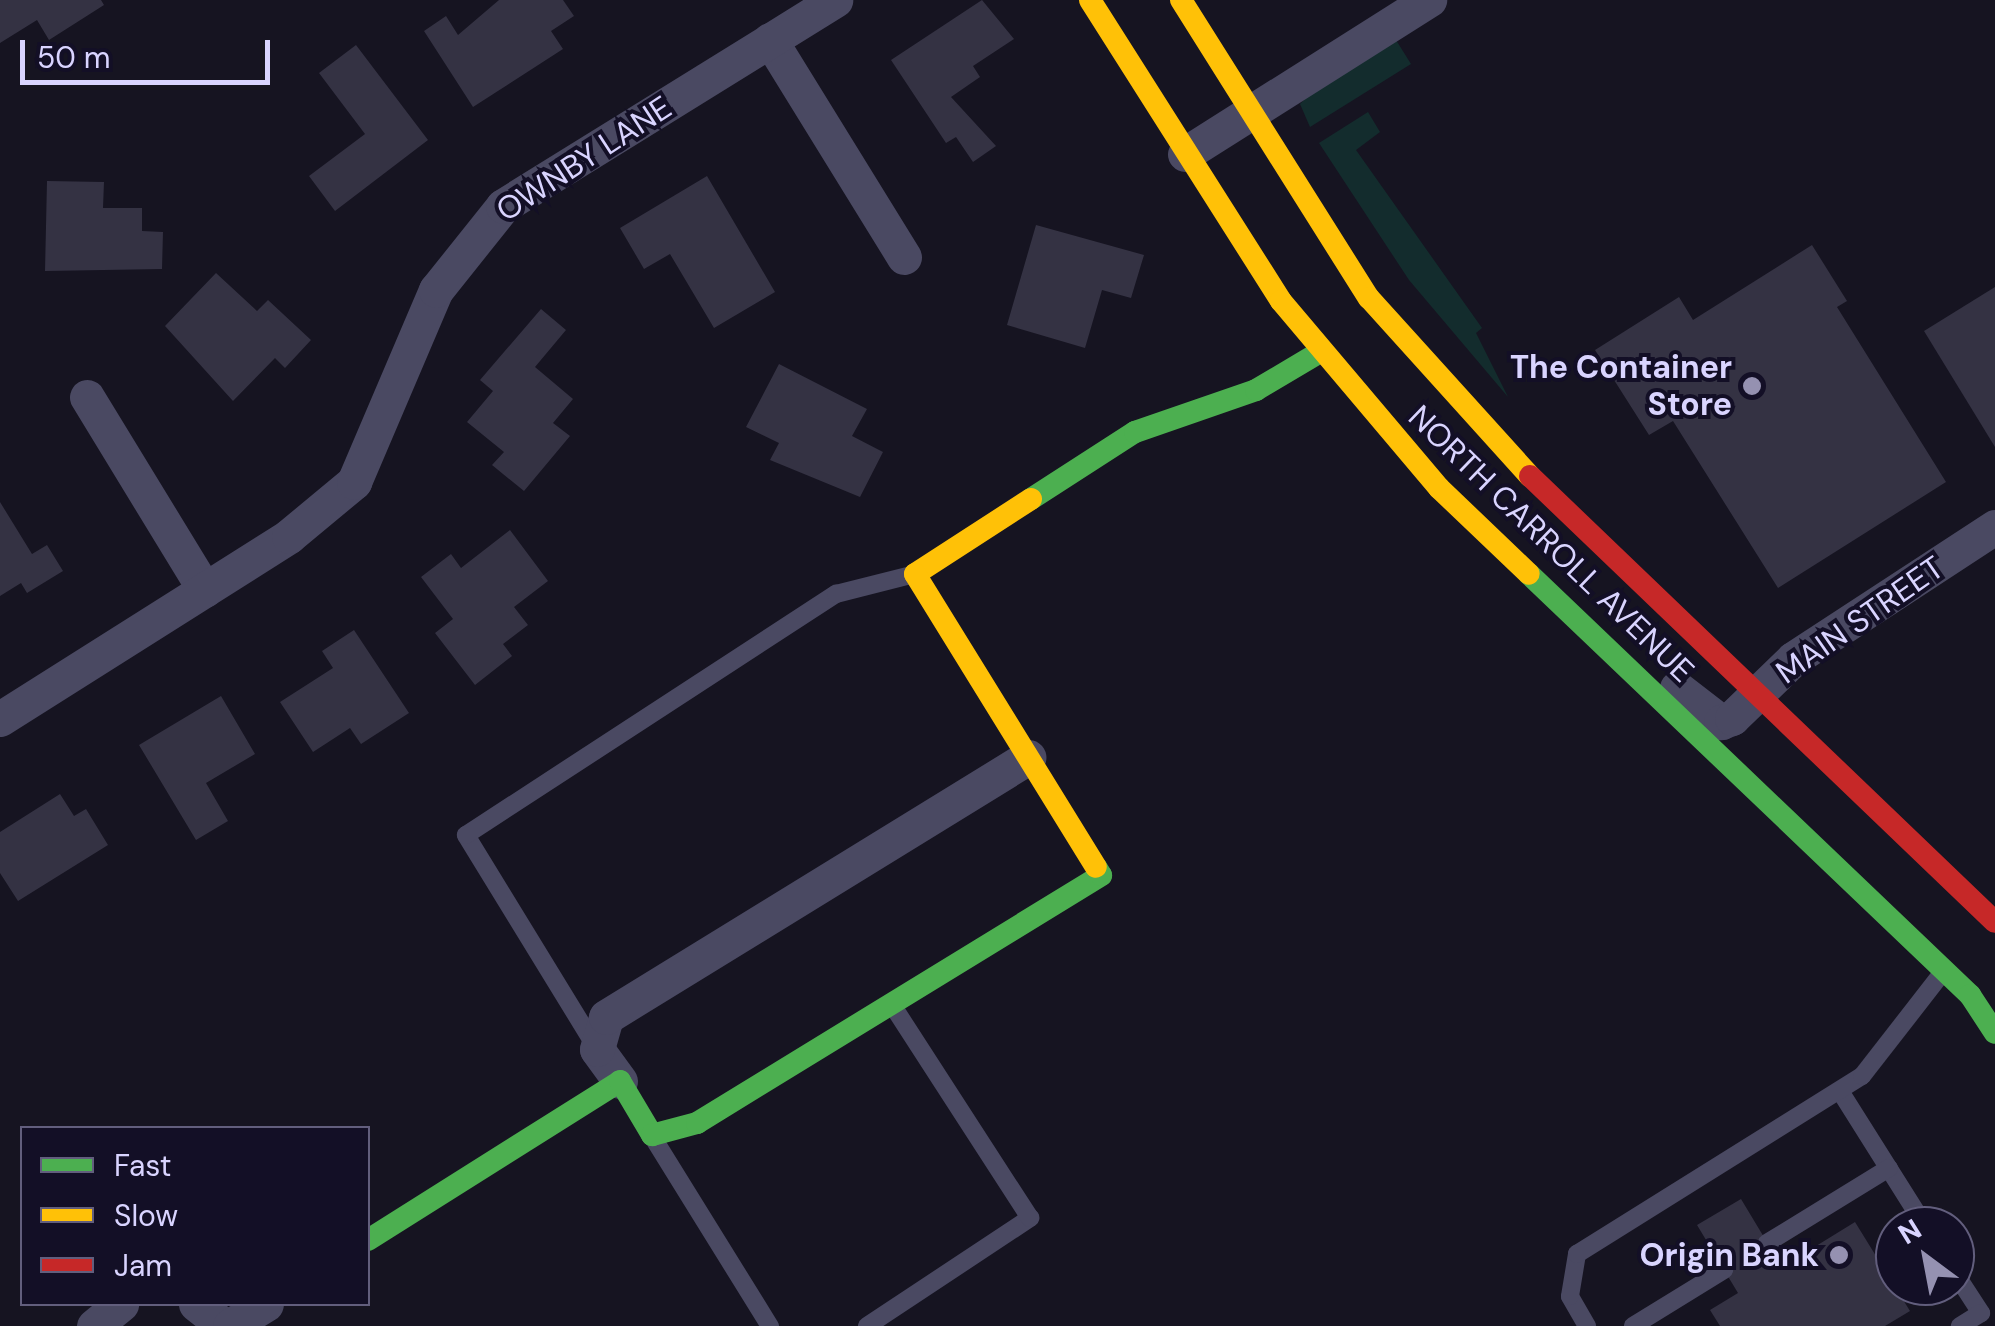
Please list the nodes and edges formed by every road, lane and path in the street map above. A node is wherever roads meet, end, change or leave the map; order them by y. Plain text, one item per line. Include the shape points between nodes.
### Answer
1 (836, 0) edge
2 (1090, 0) edge
3 (1181, 0) edge
4 (1429, 0) edge
5 (770, 40) junction
6 (1250, 113) junction
7 (1186, 154) junction
8 (904, 257) dead end
9 (1320, 352) junction
10 (87, 397) dead end
11 (1995, 526) edge
12 (915, 574) junction
13 (205, 590) junction
14 (1628, 662) junction
15 (1756, 697) junction
16 (0, 719) edge
17 (1028, 756) junction
18 (1995, 922) edge
19 (1944, 971) junction
20 (891, 1004) junction
21 (1995, 1034) edge
22 (597, 1049) junction
23 (620, 1081) junction
24 (1840, 1091) junction
25 (652, 1135) junction
26 (1888, 1168) junction
27 (1912, 1206) edge
28 (370, 1239) edge
29 (1768, 1243) dead end
30 (1724, 1270) dead end
31 (1975, 1305) edge
32 (119, 1306) edge
33 (199, 1306) edge
34 (262, 1306) edge
35 (94, 1326) edge
36 (227, 1326) edge
37 (770, 1326) edge
38 (867, 1326) edge
39 (1587, 1326) edge
40 (1633, 1326) edge
41 (1960, 1326) edge

1 - 5 street, OWNBY LANE
2 - 7 main road, NORTH CARROLL AVENUE
3 - 6 main road, NORTH CARROLL AVENUE
4 - 6 street
5 - 8 street
5 - 13 street, OWNBY LANE via 503,206 436,290 354,482
6 - 7 street
6 - 15 main road, NORTH CARROLL AVENUE via 1369,298 1463,412
7 - 9 main road, NORTH CARROLL AVENUE
9 - 12 main road via 1256,390 1135,432
9 - 14 main road, NORTH CARROLL AVENUE via 1439,488
10 - 13 street
11 - 15 street, MAIN STREET via 1792,659
12 - 17 main road
12 - 22 lane via 836,594 466,836
13 - 16 street, OWNBY LANE
14 - 15 street, MAIN STREET via 1721,722
14 - 19 main road, NORTH CARROLL AVENUE
15 - 18 main road, NORTH CARROLL AVENUE
17 - 20 main road via 1101,875
17 - 22 street via 606,1018
19 - 21 main road, NORTH CARROLL AVENUE
19 - 24 lane
20 - 25 main road via 696,1123
20 - 38 lane via 1030,1218
22 - 23 street
23 - 25 main road
23 - 28 main road
24 - 26 lane
24 - 39 lane via 1577,1254 1570,1296
25 - 37 lane
26 - 27 lane
26 - 29 lane
30 - 40 lane
31 - 41 lane via 1980,1313
32 - 35 street
33 - 36 street
34 - 36 street

